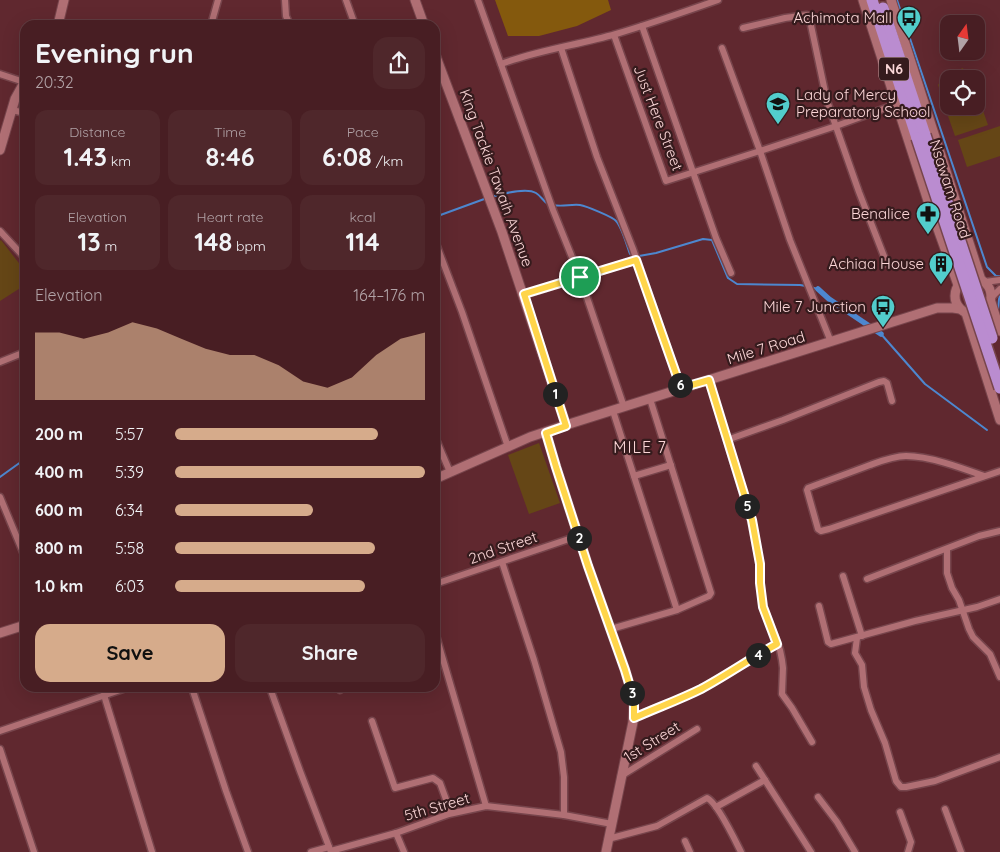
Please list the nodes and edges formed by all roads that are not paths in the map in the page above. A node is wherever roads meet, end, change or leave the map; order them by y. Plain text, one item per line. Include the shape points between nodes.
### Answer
1 (64, 0) edge
2 (218, 0) edge
3 (285, 0) edge
4 (346, 0) edge
5 (414, 0) edge
6 (478, 0) edge
7 (718, 0) edge
8 (863, 0) edge
9 (872, 0) edge
10 (880, 0) edge
11 (891, 0) edge
12 (59, 20) edge
13 (213, 20) edge
14 (288, 20) edge
15 (353, 20) edge
16 (422, 20) edge
17 (642, 26) junction
18 (743, 28) dead end
19 (614, 35) junction
20 (561, 48) junction
21 (722, 48) dead end
22 (501, 64) junction
23 (440, 68) edge
24 (0, 74) edge
25 (20, 80) edge
26 (20, 90) edge
27 (896, 104) junction
28 (12, 110) junction
29 (20, 112) edge
30 (836, 126) junction
31 (921, 136) junction
32 (0, 150) edge
33 (760, 151) junction
34 (693, 173) junction
35 (0, 231) edge
36 (20, 253) edge
37 (440, 254) edge
38 (636, 258) junction
39 (887, 264) dead end
40 (731, 273) dead end
41 (580, 277) junction
42 (1000, 280) edge
43 (983, 281) junction
44 (958, 285) junction
45 (1000, 289) edge
46 (524, 294) junction
47 (954, 294) junction
48 (991, 299) junction
49 (937, 308) junction
50 (963, 311) junction
51 (999, 326) edge
52 (831, 342) junction
53 (20, 354) edge
54 (0, 362) edge
55 (1000, 364) edge
56 (709, 380) junction
57 (681, 388) junction
58 (1000, 388) edge
59 (650, 399) junction
60 (892, 401) dead end
61 (624, 407) junction
62 (614, 411) junction
63 (1000, 420) edge
64 (566, 426) junction
65 (546, 433) junction
66 (727, 440) junction
67 (508, 448) junction
68 (440, 449) edge
69 (671, 465) junction
70 (1000, 471) edge
71 (450, 472) junction
72 (634, 476) junction
73 (984, 476) junction
74 (440, 477) edge
75 (0, 497) edge
76 (1000, 531) edge
77 (578, 536) junction
78 (20, 545) edge
79 (947, 548) junction
80 (502, 562) junction
81 (842, 576) dead end
82 (867, 579) dead end
83 (440, 582) edge
84 (1000, 599) edge
85 (818, 606) dead end
86 (677, 610) junction
87 (962, 610) junction
88 (20, 627) edge
89 (611, 629) junction
90 (0, 633) edge
91 (859, 637) junction
92 (777, 644) junction
93 (440, 649) edge
94 (1000, 676) edge
95 (113, 692) edge
96 (193, 692) edge
97 (271, 692) edge
98 (104, 695) junction
99 (634, 718) junction
100 (372, 721) dead end
101 (697, 729) dead end
102 (0, 730) edge
103 (812, 742) dead end
104 (0, 749) edge
105 (1000, 757) edge
106 (756, 766) dead end
107 (621, 776) junction
108 (765, 780) junction
109 (818, 797) dead end
110 (486, 806) junction
111 (716, 807) junction
112 (945, 809) dead end
113 (900, 812) dead end
114 (451, 813) junction
115 (564, 815) junction
116 (612, 824) junction
117 (396, 833) junction
118 (608, 840) junction
119 (685, 841) dead end
120 (330, 850) edge
121 (34, 852) edge
122 (152, 852) edge
123 (248, 852) edge
124 (311, 852) edge
125 (404, 852) edge
126 (606, 852) edge
127 (690, 852) edge
128 (741, 852) edge
129 (812, 852) edge
130 (855, 852) edge
131 (908, 852) edge
132 (961, 852) edge

1 - 12 street
2 - 13 street
3 - 14 street
4 - 15 street
5 - 16 street
6 - 22 street
7 - 17 street
8 - 27 street
9 - 31 highway, Nsawam Road / N6
10 - 31 highway, Nsawam Road / N6
11 - 43 street
17 - 19 street
17 - 34 street
18 - 30 street via 809,16 821,77
19 - 20 street
19 - 34 street, Just Here Street via 665,180
20 - 22 street
20 - 38 street via 596,157
21 - 33 street
22 - 41 street
23 - 46 street, King Tackie Tawaih Avenue
24 - 25 street
26 - 28 street
27 - 30 street, Just Here Street
27 - 44 street
28 - 29 street
28 - 32 street
30 - 33 street, Just Here Street
30 - 39 street
31 - 55 highway, Nsawam Road / N6, bridge
31 - 58 highway, Nsawam Road / N6, bridge
33 - 34 street, Just Here Street
33 - 52 street via 790,240
34 - 40 street
35 - 36 street
37 - 67 street
38 - 41 street
38 - 57 street
41 - 46 street
41 - 61 street
42 - 43 street
43 - 44 street via 973,278
43 - 48 street via 989,288
44 - 47 street
45 - 48 street
46 - 64 street, King Tackie Tawaih Avenue
47 - 49 street
47 - 50 street via 955,302
48 - 50 street via 981,312
48 - 51 street
49 - 50 street
49 - 52 street, Mile 7 Road
50 - 63 street
52 - 56 street, Mile 7 Road
53 - 54 street
56 - 57 street, Mile 7 Road
56 - 66 street
57 - 59 street, Mile 7 Road
59 - 61 street, Mile 7 Road
59 - 69 street
60 - 66 street via 887,383 879,382
61 - 62 street, Mile 7 Road
62 - 64 street, Mile 7 Road
62 - 72 street
64 - 65 street, Mile 7 Road
65 - 67 street, Mile 7 Road
65 - 77 street
66 - 92 street via 752,520 763,607
67 - 71 street, Mile 7 Road
68 - 71 street
69 - 72 street
69 - 86 street via 711,593
70 - 73 street
71 - 74 street, Mile 7 Road
72 - 86 street
73 - 73 street via 820,531 808,490 876,463 905,456
75 - 78 street
76 - 79 street
77 - 80 street, 2nd Street
77 - 89 street
79 - 82 street
79 - 87 street via 948,579
80 - 83 street, 2nd Street
80 - 115 street via 561,752
81 - 91 street
84 - 87 street
85 - 91 street via 829,644
86 - 89 street
87 - 91 street
87 - 94 street via 973,637 990,654
88 - 90 street
89 - 99 street via 634,700
91 - 105 street via 855,653 862,665 864,687 896,781 902,787 935,780
92 - 99 street via 698,690
92 - 103 street via 783,668 782,694
93 - 110 street
95 - 98 street
96 - 123 street
97 - 120 street
98 - 102 street
98 - 122 street
99 - 107 street
100 - 114 street via 395,788 433,778 440,783
101 - 107 street, 1st Street
104 - 121 street
106 - 108 street
107 - 116 street
108 - 111 street
108 - 129 street
109 - 130 street
110 - 114 street, 5th Street
110 - 115 street, 5th Street
111 - 118 street via 707,798 657,826
111 - 128 street
112 - 132 street
113 - 131 street via 911,842
114 - 117 street, 5th Street
115 - 116 street, 5th Street
116 - 118 street
117 - 120 street, 5th Street
117 - 125 street
118 - 126 street
119 - 127 street
120 - 124 street, 5th Street

